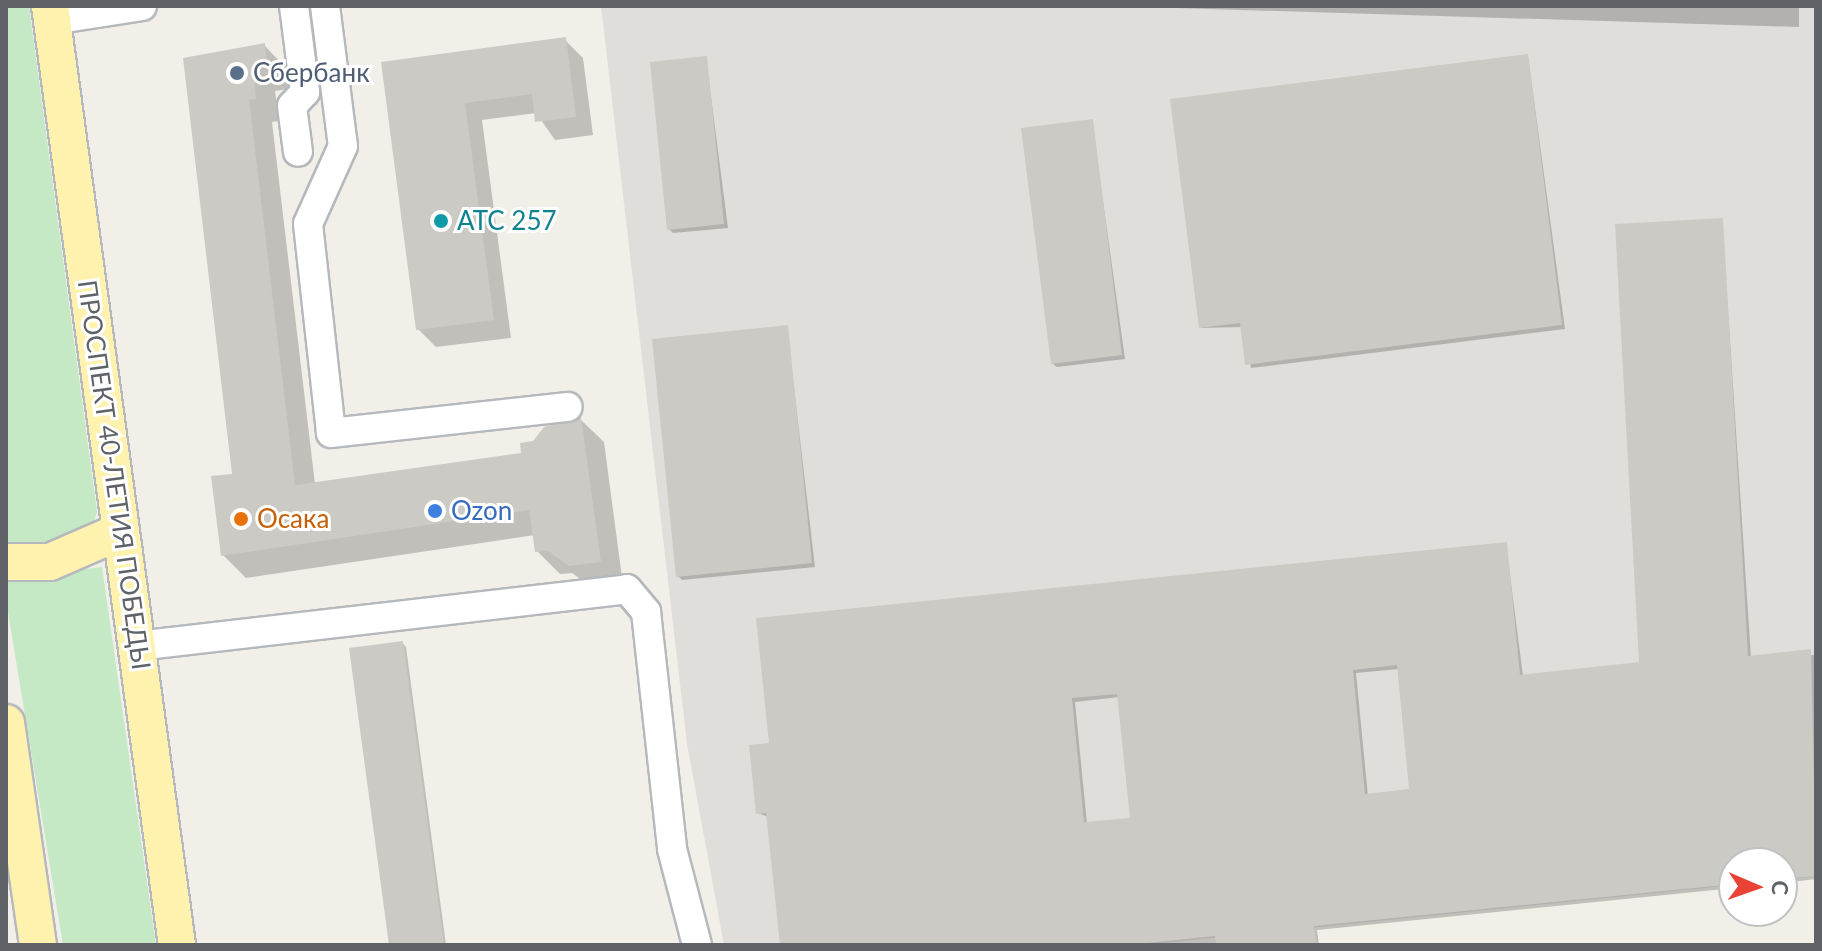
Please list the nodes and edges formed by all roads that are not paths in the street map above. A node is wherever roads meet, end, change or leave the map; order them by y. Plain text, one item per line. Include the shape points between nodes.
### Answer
1 (142, 6) edge
2 (294, 6) edge
3 (325, 6) edge
4 (51, 13) edge
5 (298, 152) dead end
6 (568, 407) dead end
7 (121, 531) junction
8 (6, 562) edge
9 (137, 646) junction
10 (6, 723) edge
11 (38, 945) edge
12 (177, 945) edge
13 (697, 945) edge

1 - 4 lane
2 - 5 lane via 305,92 292,106
3 - 6 lane via 343,146 308,224 331,433
4 - 7 main road, ПРОСПЕКТ 40-ЛЕТИЯ ПОБЕДЫ
7 - 8 main road via 50,562
7 - 9 main road, ПРОСПЕКТ 40-ЛЕТИЯ ПОБЕДЫ
9 - 12 main road, ПРОСПЕКТ 40-ЛЕТИЯ ПОБЕДЫ
9 - 13 lane via 627,589 646,612 672,849
10 - 11 main road

